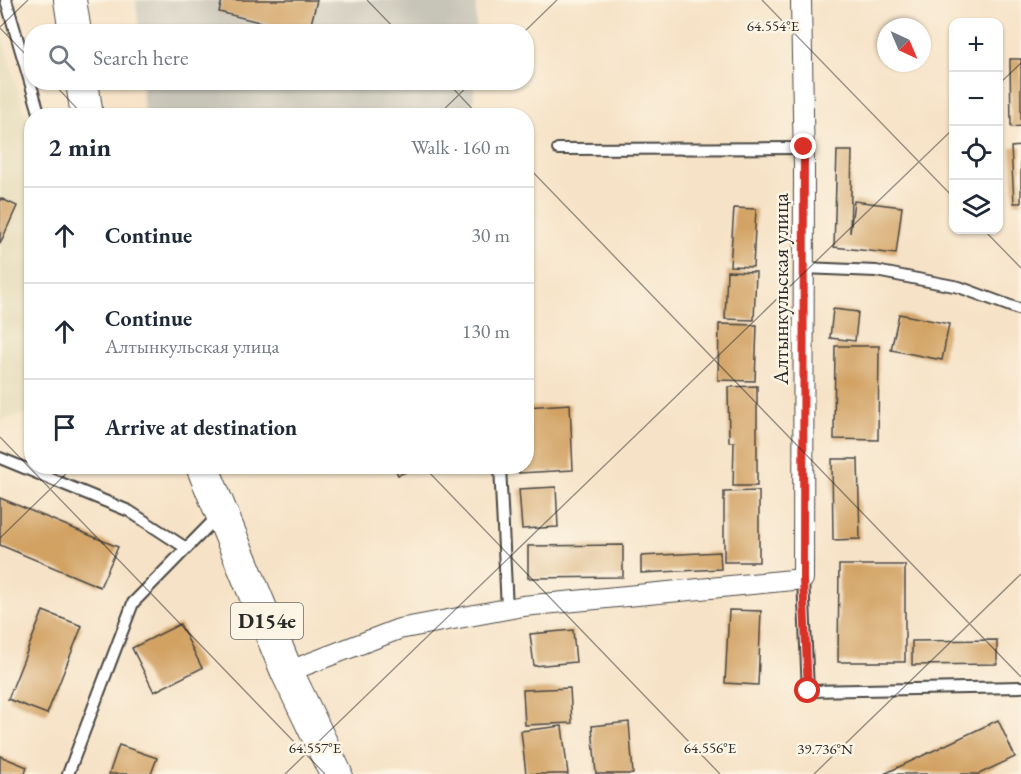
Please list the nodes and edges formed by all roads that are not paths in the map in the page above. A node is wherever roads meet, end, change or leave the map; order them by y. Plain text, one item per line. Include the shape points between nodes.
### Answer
1 (6, 0) edge
2 (70, 0) edge
3 (801, 0) edge
4 (74, 24) edge
5 (24, 61) edge
6 (32, 90) edge
7 (83, 90) edge
8 (38, 108) edge
9 (86, 108) edge
10 (804, 147) junction
11 (558, 149) dead end
12 (804, 268) junction
13 (1021, 310) edge
14 (0, 458) edge
15 (24, 468) edge
16 (39, 474) edge
17 (205, 474) edge
18 (500, 474) edge
19 (222, 513) junction
20 (186, 548) junction
21 (803, 579) junction
22 (507, 609) junction
23 (287, 672) junction
24 (1021, 687) edge
25 (68, 774) edge
26 (336, 774) edge

1 - 5 lane
2 - 4 main road
3 - 10 street, Алтынкульская улица
6 - 8 lane
7 - 9 main road
10 - 11 lane
10 - 12 street, Алтынкульская улица
12 - 13 lane via 876,271 959,286
12 - 21 street, Алтынкульская улица
14 - 15 lane
16 - 20 lane via 129,511
17 - 19 main road, D154e
18 - 22 lane
19 - 20 lane
19 - 23 main road, D154e
20 - 25 lane via 132,603
21 - 22 street
21 - 24 lane via 808,691
22 - 23 street via 399,629
23 - 26 main road, D154e

